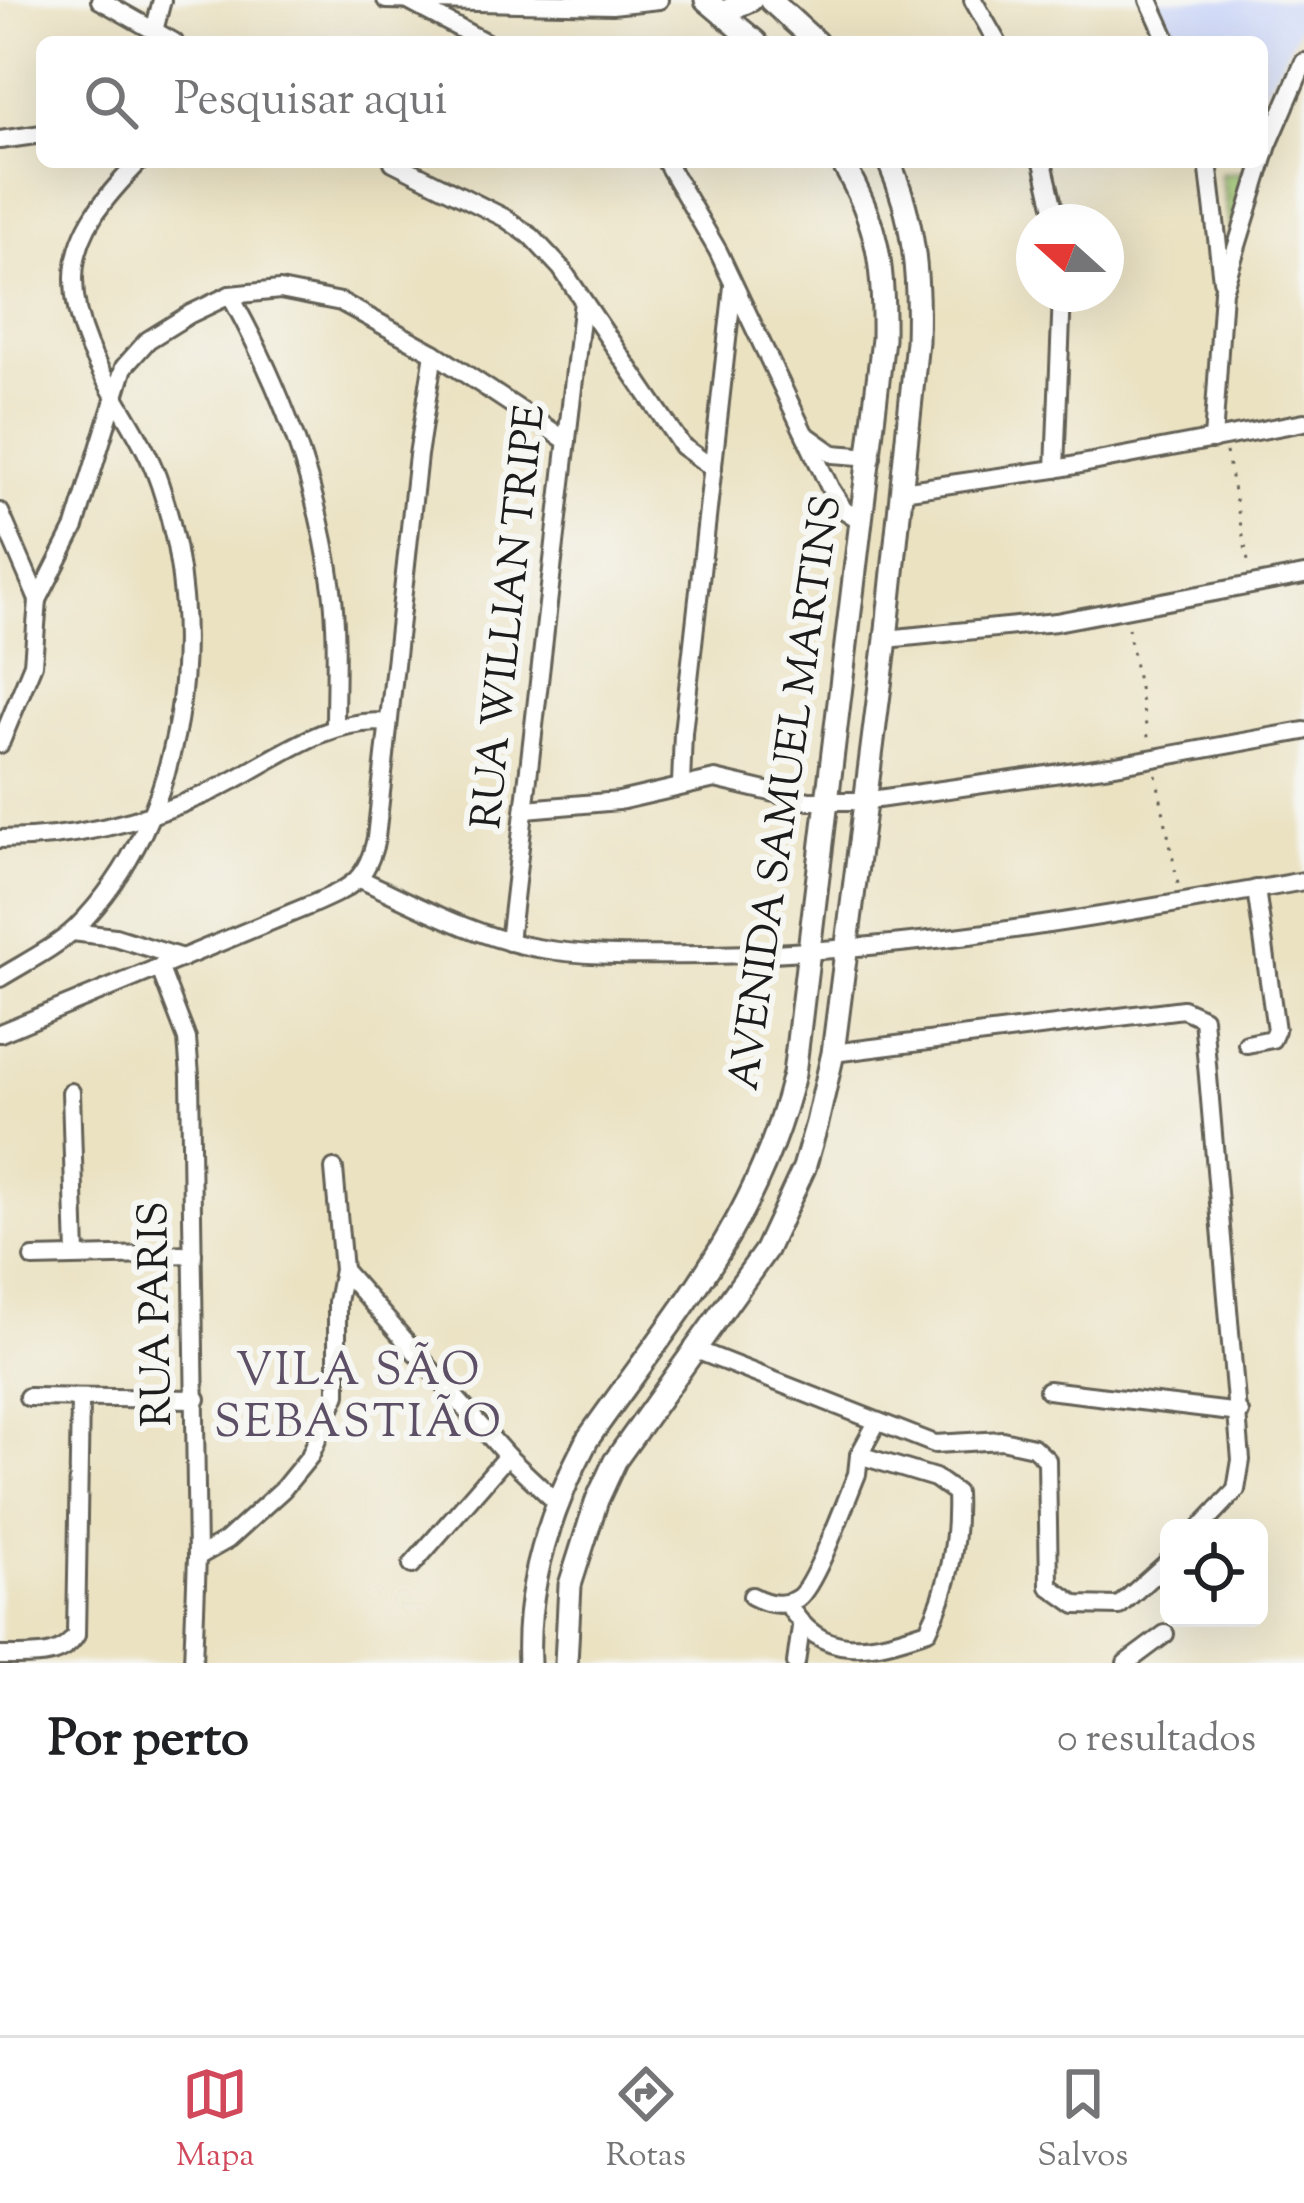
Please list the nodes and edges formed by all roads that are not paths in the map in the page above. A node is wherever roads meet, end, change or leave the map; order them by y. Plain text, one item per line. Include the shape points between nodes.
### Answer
1 (100, 0) edge
2 (162, 0) edge
3 (386, 0) edge
4 (659, 0) edge
5 (751, 0) edge
6 (770, 0) edge
7 (974, 0) edge
8 (1149, 0) edge
9 (488, 1) edge
10 (409, 2) edge
11 (714, 7) edge
12 (154, 31) junction
13 (163, 36) edge
14 (473, 36) edge
15 (480, 36) edge
16 (749, 36) edge
17 (809, 36) edge
18 (994, 36) edge
19 (1165, 36) edge
20 (1304, 62) edge
21 (36, 135) edge
22 (0, 140) edge
23 (1268, 145) edge
24 (135, 168) edge
25 (405, 168) edge
26 (670, 168) edge
27 (845, 168) edge
28 (891, 168) edge
29 (1044, 168) edge
30 (1209, 168) edge
31 (1261, 168) edge
32 (1053, 204) edge
33 (733, 286) junction
34 (1223, 291) junction
35 (230, 295) junction
36 (583, 301) junction
37 (1061, 312) edge
38 (434, 353) junction
39 (114, 395) junction
40 (1304, 422) edge
41 (808, 437) junction
42 (1218, 440) junction
43 (567, 441) junction
44 (872, 457) junction
45 (905, 460) junction
46 (712, 468) junction
47 (1055, 469) junction
48 (902, 491) junction
49 (0, 512) edge
50 (898, 517) junction
51 (863, 522) junction
52 (1304, 575) edge
53 (38, 600) junction
54 (886, 639) junction
55 (388, 723) junction
56 (335, 728) junction
57 (1304, 731) edge
58 (0, 744) edge
59 (681, 784) junction
60 (864, 801) junction
61 (829, 802) junction
62 (526, 808) junction
63 (149, 814) junction
64 (0, 838) edge
65 (360, 879) junction
66 (1304, 881) edge
67 (1256, 890) junction
68 (91, 911) junction
69 (72, 932) junction
70 (115, 937) junction
71 (508, 942) junction
72 (846, 949) junction
73 (806, 953) junction
74 (182, 958) junction
75 (160, 969) junction
76 (0, 978) edge
77 (0, 1033) edge
78 (1247, 1044) dead end
79 (833, 1053) junction
80 (71, 1092) dead end
81 (334, 1169) dead end
82 (194, 1254) junction
83 (76, 1256) junction
84 (33, 1258) dead end
85 (344, 1270) junction
86 (696, 1350) junction
87 (1048, 1390) dead end
88 (28, 1397) dead end
89 (80, 1399) junction
90 (196, 1399) junction
91 (614, 1402) junction
92 (1240, 1413) junction
93 (877, 1422) junction
94 (629, 1439) junction
95 (859, 1454) junction
96 (507, 1456) junction
97 (557, 1503) junction
98 (1209, 1519) edge
99 (197, 1557) junction
100 (412, 1565) dead end
101 (1160, 1569) edge
102 (533, 1591) junction
103 (752, 1596) dead end
104 (787, 1603) junction
105 (567, 1624) junction
106 (801, 1627) junction
107 (1165, 1634) dead end
108 (0, 1656) edge
109 (193, 1663) edge
110 (529, 1663) edge
111 (566, 1663) edge
112 (796, 1663) edge
113 (1126, 1663) edge

1 - 12 street
2 - 12 street
3 - 10 street
4 - 9 street
5 - 11 main road
6 - 17 main road
7 - 18 street
8 - 19 street
9 - 10 street
9 - 15 street
10 - 14 street
11 - 16 main road
12 - 13 street
20 - 23 street
21 - 22 street
24 - 39 street via 90,220 74,273 84,341
25 - 36 street via 532,237
26 - 33 street
27 - 44 main road, AVENIDA SAMUEL MARTINS via 868,208 882,264
28 - 45 main road, AVENIDA SAMUEL MARTINS via 919,292
29 - 32 street
30 - 34 street
31 - 34 street
33 - 41 street
33 - 46 street
34 - 42 street
35 - 38 street via 321,296
35 - 39 street via 148,340 124,367
35 - 56 street via 286,408 324,539
36 - 43 street, RUA WILLIAN TRIPE
36 - 46 street via 682,446
37 - 47 street
38 - 43 street
38 - 55 street
39 - 53 street via 75,527
39 - 63 street via 160,484 185,640 179,713
40 - 42 street
41 - 44 street via 833,454
41 - 51 street via 837,501
42 - 47 street
43 - 62 street, RUA WILLIAN TRIPE
44 - 45 main road
44 - 51 main road, AVENIDA SAMUEL MARTINS
45 - 48 main road, AVENIDA SAMUEL MARTINS
46 - 59 street
47 - 48 street
48 - 50 main road, AVENIDA SAMUEL MARTINS
49 - 53 street
50 - 51 main road
50 - 54 main road, AVENIDA SAMUEL MARTINS
51 - 61 main road, AVENIDA SAMUEL MARTINS
52 - 54 street via 1125,612
53 - 58 street via 33,664
54 - 60 main road, AVENIDA SAMUEL MARTINS
55 - 56 street
55 - 65 street via 376,838
56 - 63 street
57 - 60 street
59 - 61 street via 726,780
59 - 62 street via 619,801
60 - 61 street
60 - 72 main road, AVENIDA SAMUEL MARTINS
61 - 73 main road, AVENIDA SAMUEL MARTINS
62 - 71 street, RUA WILLIAN TRIPE
63 - 64 street via 105,829
63 - 68 street
65 - 71 street
65 - 74 street
66 - 67 street
67 - 72 street
67 - 78 street via 1276,1030 1272,1039
68 - 69 street
68 - 70 street
69 - 70 street
69 - 76 street
70 - 74 street
71 - 73 street via 633,956
72 - 73 street
72 - 79 main road, AVENIDA SAMUEL MARTINS
73 - 91 main road, AVENIDA SAMUEL MARTINS via 794,1074 768,1160 729,1241
74 - 75 street
75 - 77 street
75 - 82 street, RUA PARIS via 187,1039
79 - 86 main road, AVENIDA SAMUEL MARTINS via 788,1207
79 - 92 street via 1183,1009 1203,1018
80 - 83 street
81 - 85 street
82 - 83 street
82 - 90 street, RUA PARIS
83 - 84 street
85 - 96 street
85 - 99 street via 337,1394 310,1456 253,1520
86 - 93 street
86 - 94 main road, AVENIDA SAMUEL MARTINS
87 - 92 street
88 - 89 street
89 - 90 street
89 - 108 street via 79,1625 63,1650
90 - 99 street, RUA PARIS
91 - 94 main road via 628,1412
91 - 97 main road, AVENIDA SAMUEL MARTINS
92 - 98 street via 1236,1490
93 - 95 street
93 - 101 street via 935,1444 1002,1440 1047,1460 1049,1586 1076,1605 1119,1606
94 - 105 main road, AVENIDA SAMUEL MARTINS via 597,1499 570,1585
95 - 104 street via 807,1590
95 - 106 street via 935,1478 956,1493 944,1600 928,1630 880,1646 827,1645
96 - 97 street
96 - 100 street
97 - 102 main road, AVENIDA SAMUEL MARTINS
99 - 109 street, RUA PARIS
102 - 105 main road via 542,1615
102 - 110 main road, AVENIDA SAMUEL MARTINS
103 - 104 street
104 - 106 street
105 - 111 main road, AVENIDA SAMUEL MARTINS
106 - 112 street
107 - 113 street

